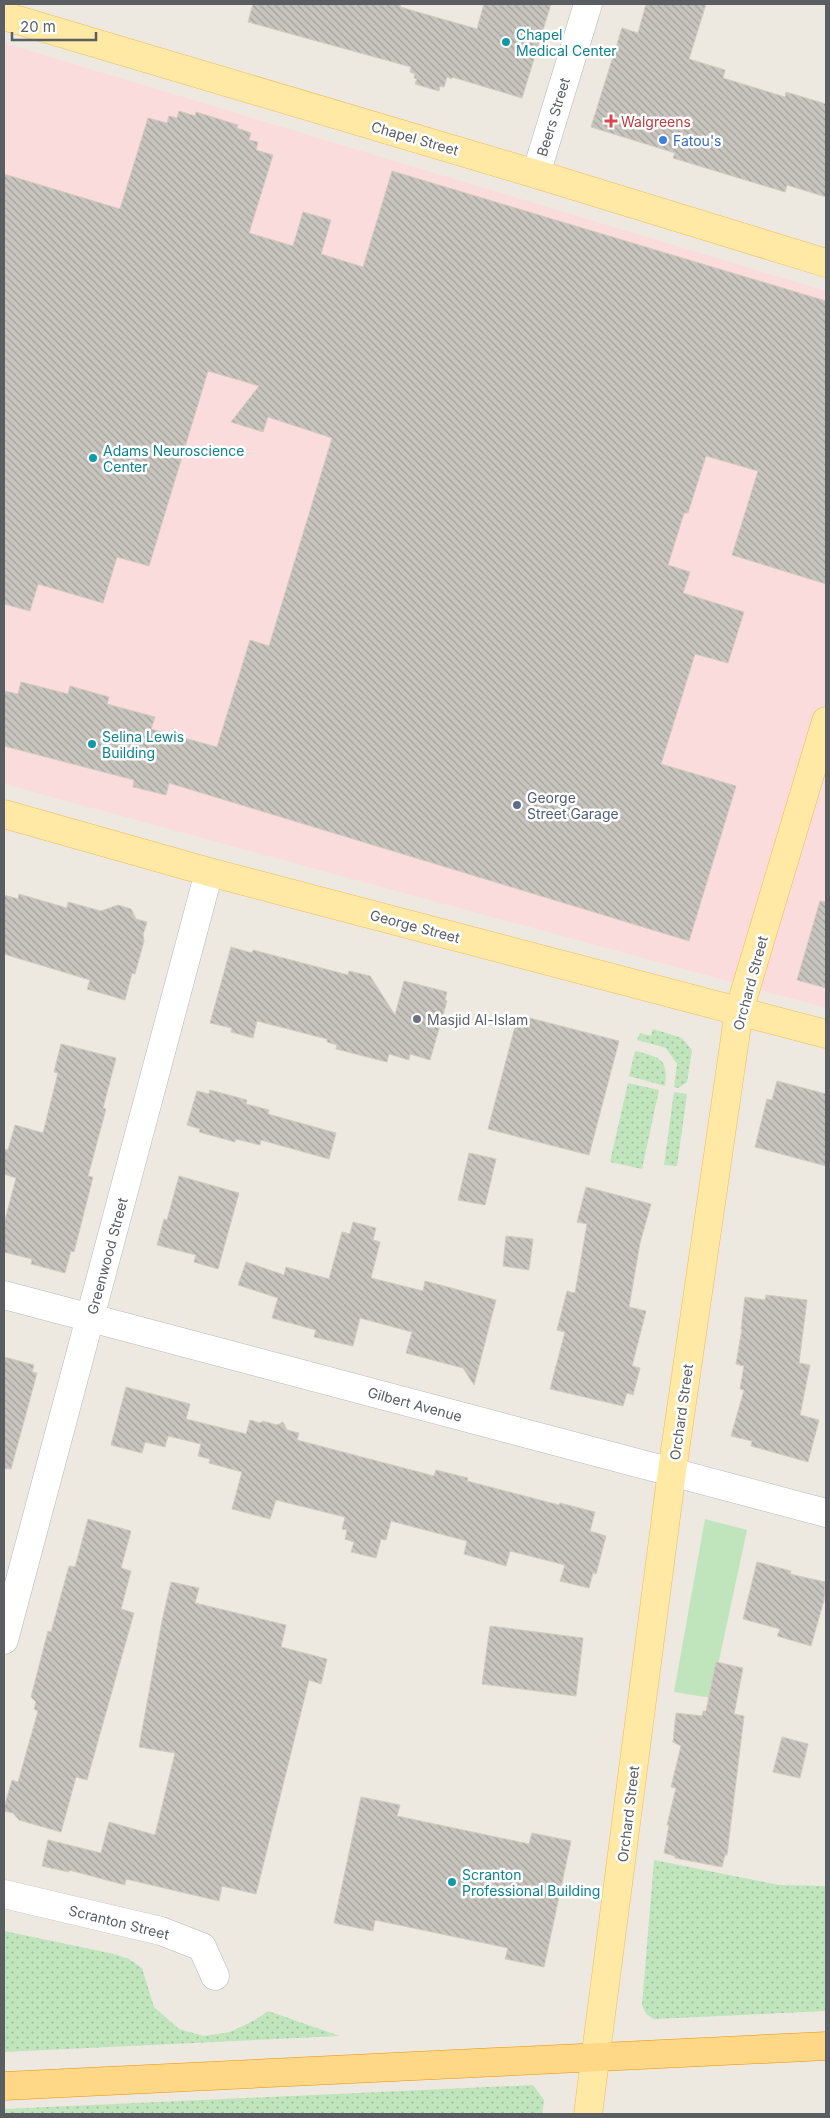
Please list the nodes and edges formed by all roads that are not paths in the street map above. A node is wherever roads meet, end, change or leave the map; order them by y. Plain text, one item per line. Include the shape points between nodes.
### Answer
1 (588, 4) edge
2 (4, 16) edge
3 (536, 174) junction
4 (826, 263) edge
5 (826, 721) edge
6 (4, 814) edge
7 (209, 872) junction
8 (739, 1011) junction
9 (826, 1034) edge
10 (4, 1295) edge
11 (90, 1318) junction
12 (672, 1472) junction
13 (826, 1513) edge
14 (4, 1640) edge
15 (4, 1894) edge
16 (215, 1976) dead end
17 (826, 2046) edge
18 (596, 2056) junction
19 (4, 2086) edge
20 (588, 2114) edge

1 - 3 street, Beers Street
2 - 3 main road, Chapel Street
3 - 4 main road, Chapel Street
5 - 8 main road, Orchard Street
6 - 7 main road, George Street
7 - 8 main road, George Street
7 - 11 street, Greenwood Street
8 - 9 main road, George Street
8 - 12 main road, Orchard Street
10 - 11 street, Gilbert Avenue
11 - 12 street, Gilbert Avenue
11 - 14 street, Greenwood Street
12 - 13 street, Gilbert Avenue
12 - 18 main road, Orchard Street
15 - 16 street, Scranton Street via 161,1931 202,1947
17 - 18 highway
18 - 19 highway
18 - 20 main road, Orchard Street

